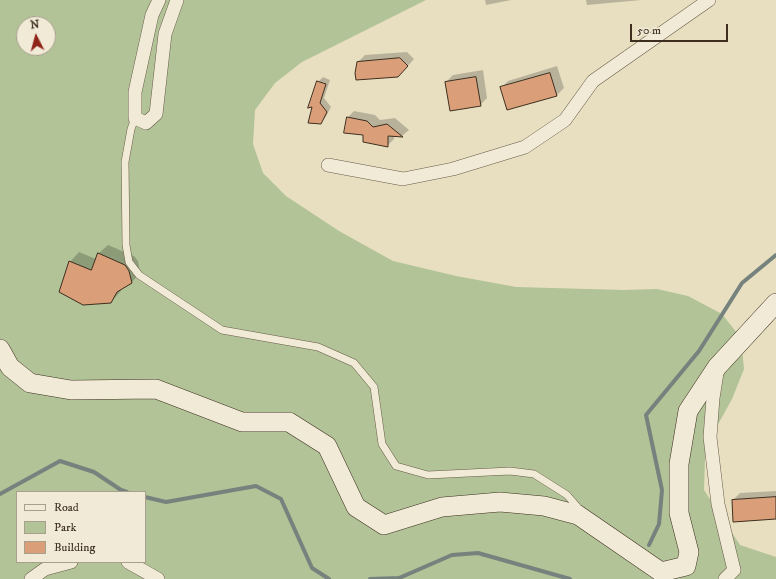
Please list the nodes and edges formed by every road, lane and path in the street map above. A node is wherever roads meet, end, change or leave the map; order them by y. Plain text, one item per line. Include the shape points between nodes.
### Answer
1 (159, 0) edge
2 (177, 0) edge
3 (709, 0) edge
4 (135, 118) junction
5 (328, 164) dead end
6 (776, 303) edge
7 (0, 349) edge
8 (717, 367) junction
9 (594, 526) junction
10 (67, 563) edge
11 (130, 563) edge
12 (31, 579) edge
13 (158, 579) edge
14 (725, 579) edge

1 - 4 street via 152,14 135,92
2 - 4 street via 165,34 156,114 146,123
3 - 5 street via 593,81 564,120 525,147 453,169 402,178
4 - 9 lane via 125,162 126,245 129,262 140,275 222,330 318,347 354,364 374,387 382,444 396,466 428,475 510,471 534,474 567,495
6 - 8 street
7 - 9 street via 10,367 30,383 71,390 156,389 242,422 289,422 327,446 356,506 384,525 442,507 500,502 544,506 578,515
8 - 9 street via 688,411 679,464 679,513 689,552 686,566 661,572
8 - 14 street via 710,437 718,504 734,570
10 - 12 street via 45,569
11 - 13 street

